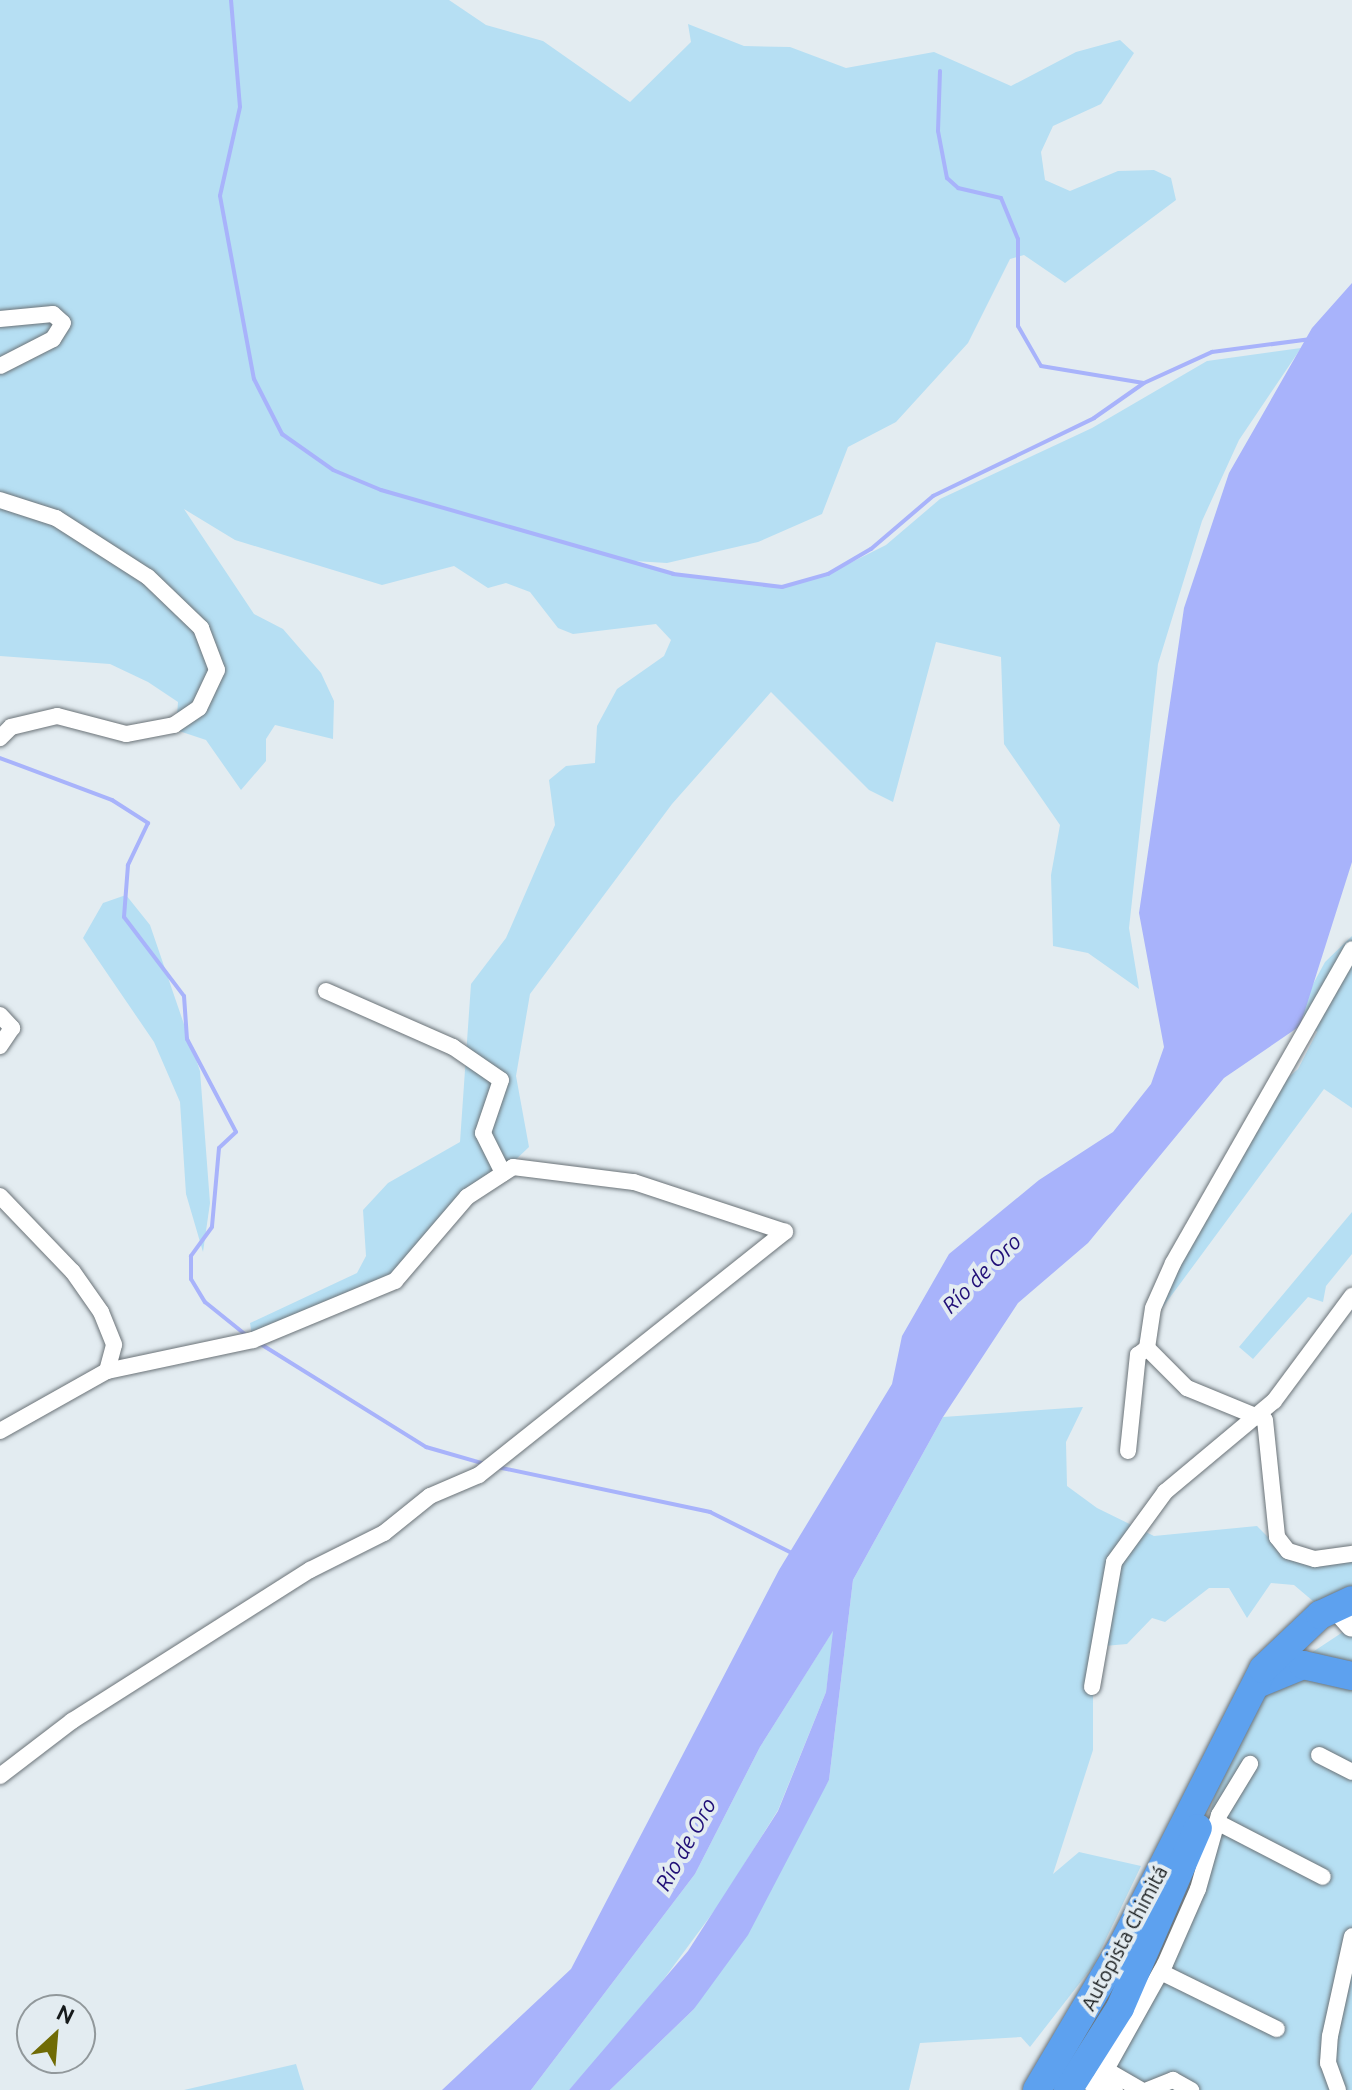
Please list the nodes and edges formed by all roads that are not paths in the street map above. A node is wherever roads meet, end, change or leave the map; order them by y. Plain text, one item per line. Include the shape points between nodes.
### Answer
1 (0, 319) edge
2 (0, 366) edge
3 (0, 500) edge
4 (0, 738) edge
5 (1352, 949) edge
6 (326, 991) dead end
7 (0, 1015) edge
8 (0, 1046) edge
9 (503, 1173) junction
10 (0, 1196) edge
11 (1352, 1296) edge
12 (1147, 1348) junction
13 (107, 1371) junction
14 (1256, 1414) junction
15 (0, 1431) edge
16 (1128, 1451) dead end
17 (1352, 1554) edge
18 (1346, 1611) edge
19 (1352, 1676) edge
20 (1092, 1687) dead end
21 (1251, 1690) junction
22 (1319, 1755) dead end
23 (1250, 1764) dead end
24 (1352, 1772) edge
25 (0, 1776) edge
26 (1207, 1784) junction
27 (1217, 1822) junction
28 (1323, 1877) dead end
29 (1352, 1936) edge
30 (1161, 1972) junction
31 (1277, 2029) dead end
32 (1104, 2076) junction
33 (1037, 2090) edge
34 (1071, 2090) edge
35 (1115, 2090) edge
36 (1141, 2090) edge
37 (1148, 2090) edge
38 (1191, 2090) edge
39 (1338, 2090) edge

1 - 2 street via 53,314 63,323 53,339
3 - 4 street via 56,518 148,577 201,628 217,670 199,708 174,725 126,734 57,716 25,722
5 - 12 street via 1173,1263 1153,1308
6 - 9 street via 453,1047 501,1080 483,1133
7 - 8 street via 12,1028
9 - 13 street via 467,1197 382,1287 253,1340
9 - 25 street via 513,1167 634,1182 785,1232 479,1475 430,1496 384,1533 310,1570 72,1721
10 - 13 street via 64,1261 101,1312 114,1345
11 - 14 street
12 - 14 street via 1187,1388
12 - 16 street via 1138,1355
13 - 15 street
14 - 17 street via 1269,1431 1277,1537 1299,1556
14 - 20 street via 1165,1492 1114,1562
18 - 21 highway, Autopista Chimitá via 1282,1647
19 - 21 highway via 1303,1665
21 - 26 highway, Autopista Chimitá
22 - 24 street
23 - 27 street
26 - 33 highway, Autopista Chimitá
26 - 34 highway, Autopista Chimitá via 1193,1842 1149,1951
27 - 28 street
27 - 30 street via 1198,1889
29 - 39 street via 1330,2036 1328,2063
30 - 31 street
30 - 32 street
32 - 34 street
32 - 35 street
32 - 36 street
37 - 38 street via 1173,2080

